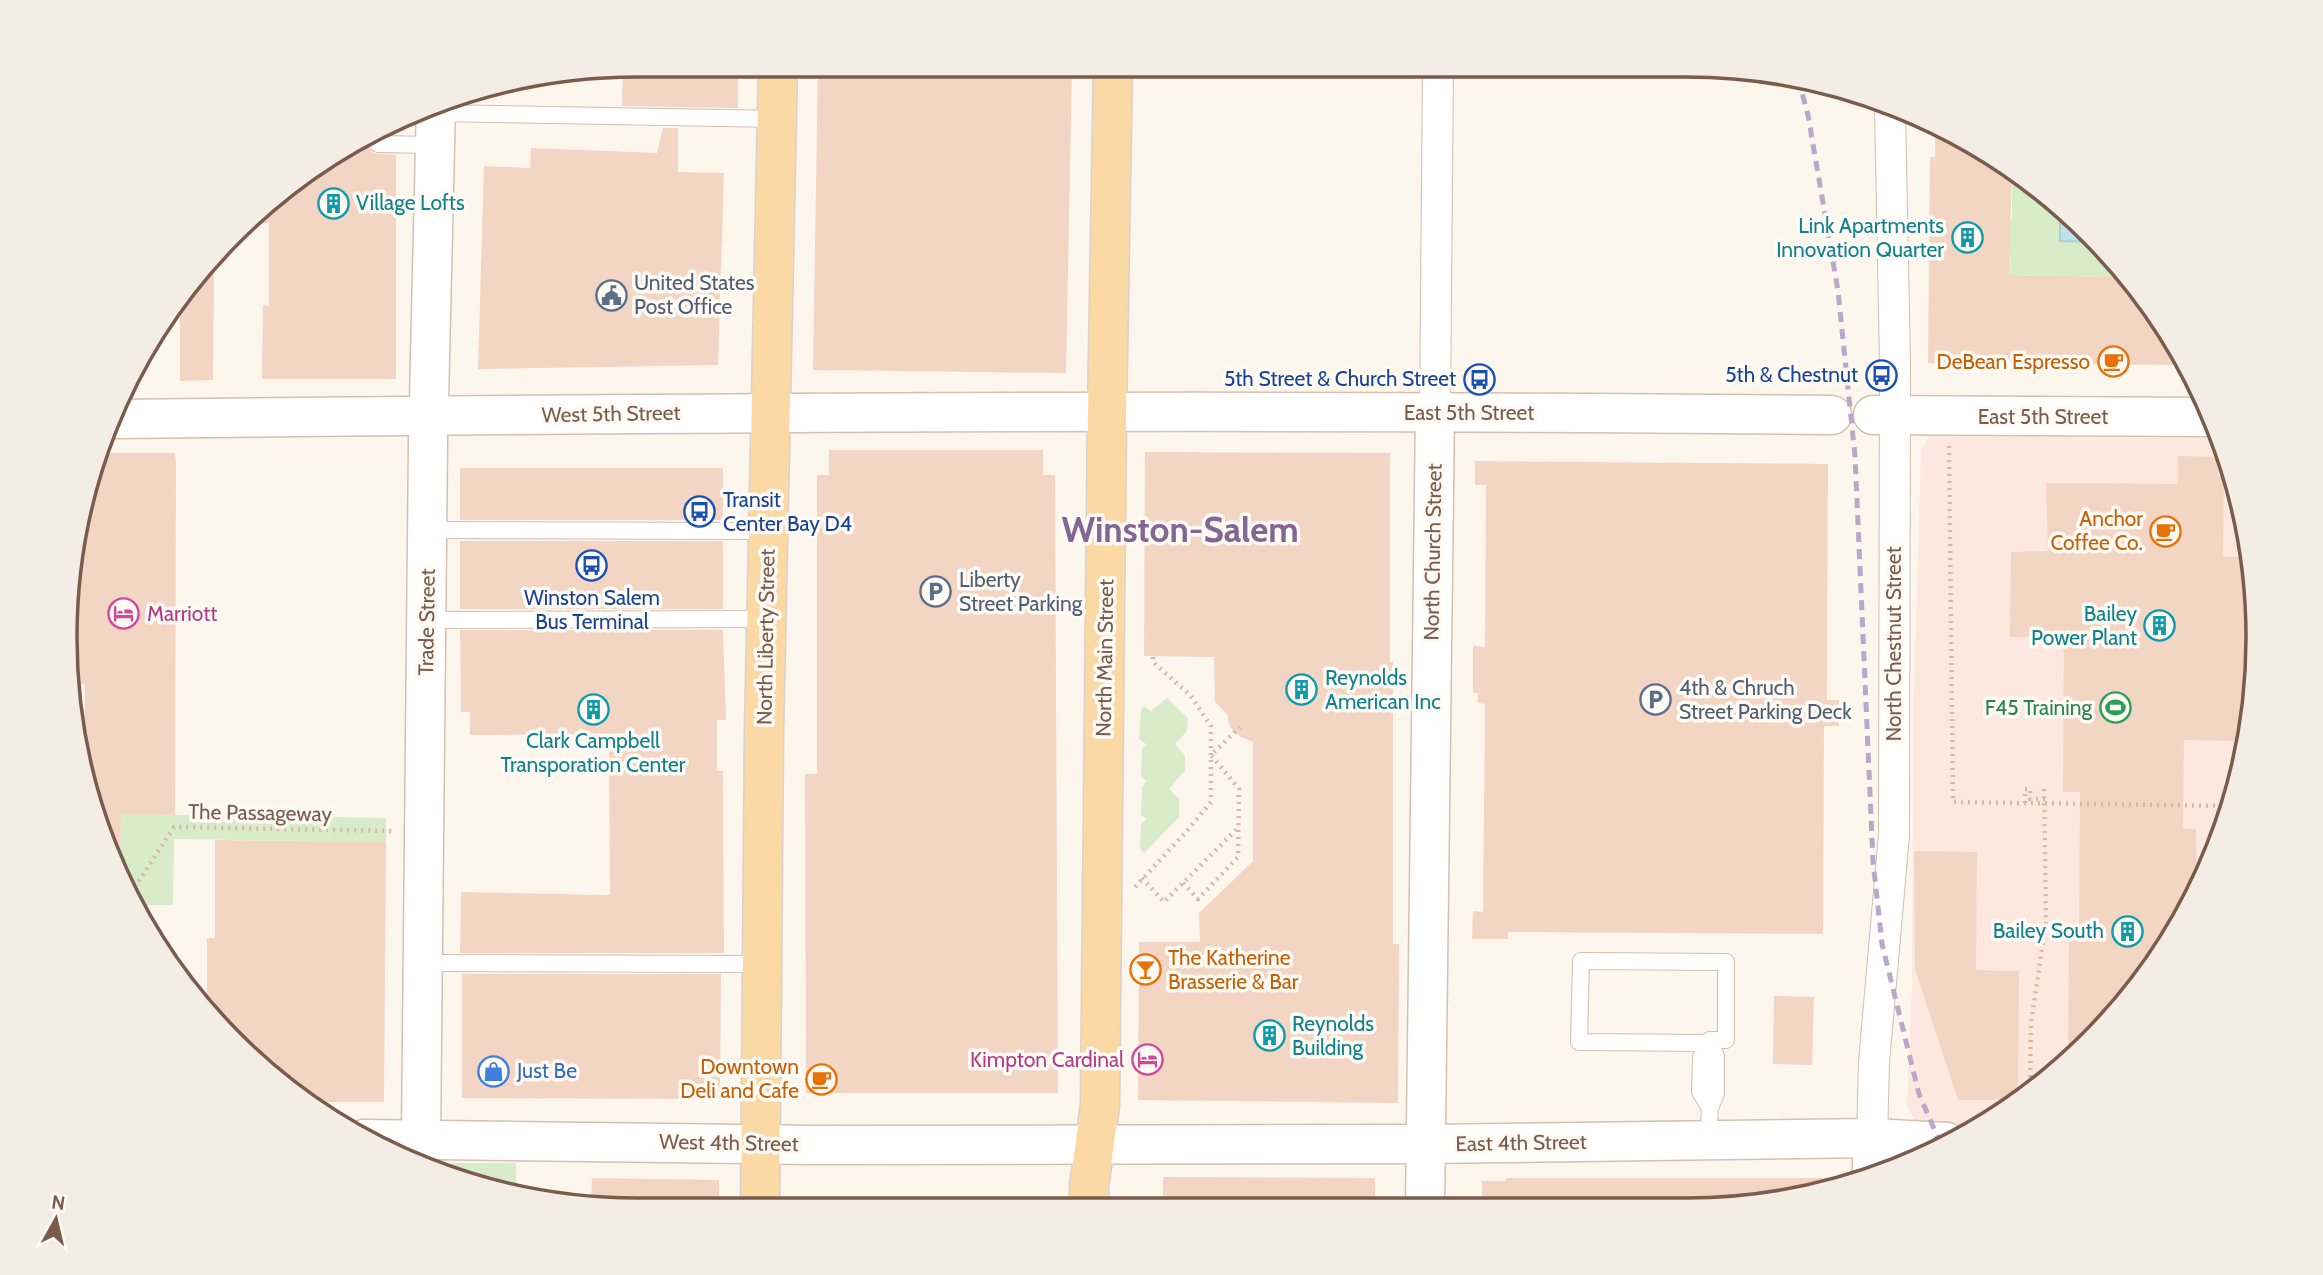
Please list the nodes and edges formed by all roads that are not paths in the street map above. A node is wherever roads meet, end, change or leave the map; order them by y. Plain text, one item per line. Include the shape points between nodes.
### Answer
1 (778, 77) edge
2 (1113, 77) edge
3 (1438, 77) edge
4 (1890, 116) edge
5 (777, 119) junction
6 (436, 121) edge
7 (378, 144) dead end
8 (1435, 412) junction
9 (770, 413) junction
10 (1107, 413) junction
11 (429, 415) junction
12 (1832, 415) dead end
13 (1883, 415) junction
14 (2200, 417) edge
15 (122, 419) edge
16 (427, 530) junction
17 (768, 531) junction
18 (766, 619) junction
19 (427, 620) junction
20 (423, 963) junction
21 (762, 964) junction
22 (1710, 1043) junction
23 (1709, 1124) junction
24 (1872, 1138) junction
25 (388, 1139) edge
26 (421, 1139) junction
27 (1931, 1141) edge
28 (761, 1143) junction
29 (1095, 1144) junction
30 (1426, 1144) junction
31 (1872, 1166) edge
32 (760, 1198) edge
33 (1090, 1198) edge
34 (1425, 1198) edge

1 - 5 main road, North Liberty Street
2 - 10 main road, North Main Street
3 - 8 street, North Church Street
4 - 13 street, North Chestnut Street via 1895,365
5 - 6 lane
5 - 9 main road, North Liberty Street
6 - 7 lane
6 - 11 main road, Trade Street
8 - 10 main road, East 5th Street
8 - 12 main road, East 5th Street
8 - 30 main road, North Church Street
9 - 10 main road, West 5th Street
9 - 11 main road, West 5th Street
9 - 17 main road, North Liberty Street
10 - 29 main road, North Main Street via 1100,1105
11 - 15 main road, West 5th Street
11 - 16 main road, Trade Street
13 - 14 main road, East 5th Street
13 - 24 street, North Chestnut Street via 1894,835 1874,1062
16 - 17 lane
16 - 19 main road, Trade Street
17 - 18 main road, North Liberty Street
18 - 19 lane
18 - 21 main road, North Liberty Street
19 - 20 main road, Trade Street
20 - 21 lane
20 - 26 main road, Trade Street
21 - 28 main road, North Liberty Street
22 - 22 lane via 1726,1040 1726,962 1581,961 1579,1042
22 - 23 lane via 1716,1056 1716,1094
23 - 24 main road, East 4th Street
23 - 30 main road, East 4th Street
24 - 27 main road, East 4th Street
24 - 31 main road, North Chestnut Street
25 - 26 main road, West 4th Street
26 - 28 main road, West 4th Street
28 - 29 main road, West 4th Street
28 - 32 main road, North Liberty Street
29 - 30 main road, East 4th Street
29 - 33 main road, North Main Street
30 - 34 main road, North Church Street

